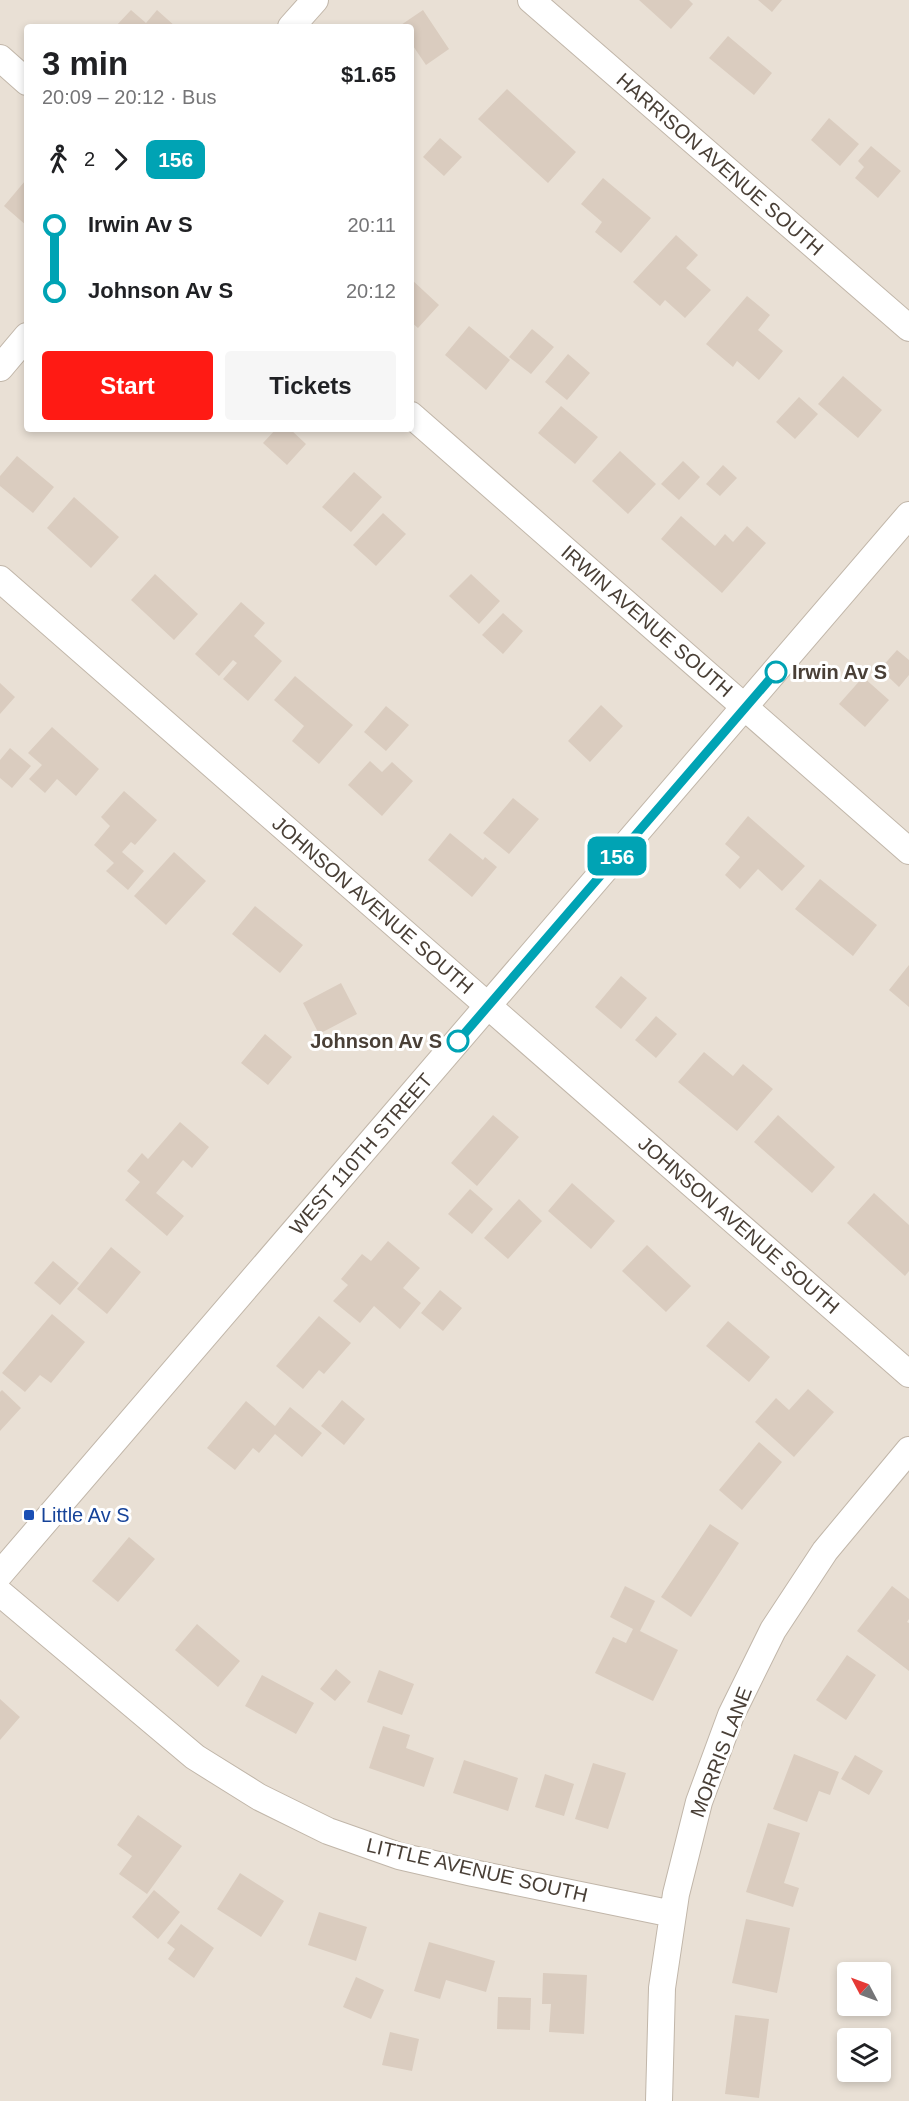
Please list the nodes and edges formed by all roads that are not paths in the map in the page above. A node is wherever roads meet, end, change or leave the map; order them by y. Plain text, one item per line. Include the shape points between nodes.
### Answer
1 (315, 0) edge
2 (531, 0) edge
3 (294, 24) edge
4 (0, 58) edge
5 (24, 79) edge
6 (909, 328) edge
7 (24, 340) edge
8 (0, 368) edge
9 (414, 419) edge
10 (909, 515) edge
11 (0, 579) edge
12 (746, 706) junction
13 (909, 851) edge
14 (488, 1006) junction
15 (909, 1374) edge
16 (909, 1450) edge
17 (0, 1574) edge
18 (0, 1593) edge
19 (674, 1914) junction
20 (659, 2101) edge

1 - 3 street
2 - 6 street, HARRISON AVENUE SOUTH
4 - 5 street
7 - 8 street
9 - 12 street, IRWIN AVENUE SOUTH
10 - 12 street, WEST 110TH STREET
11 - 14 street, JOHNSON AVENUE SOUTH
12 - 13 street, IRWIN AVENUE SOUTH
12 - 14 street, WEST 110TH STREET
14 - 15 street, JOHNSON AVENUE SOUTH
14 - 17 street, WEST 110TH STREET
16 - 19 street, MORRIS LANE via 825,1551 768,1641 731,1715 699,1802
18 - 19 street, LITTLE AVENUE SOUTH via 195,1757 259,1797 327,1831 409,1858
19 - 20 street, MORRIS LANE via 662,1988

